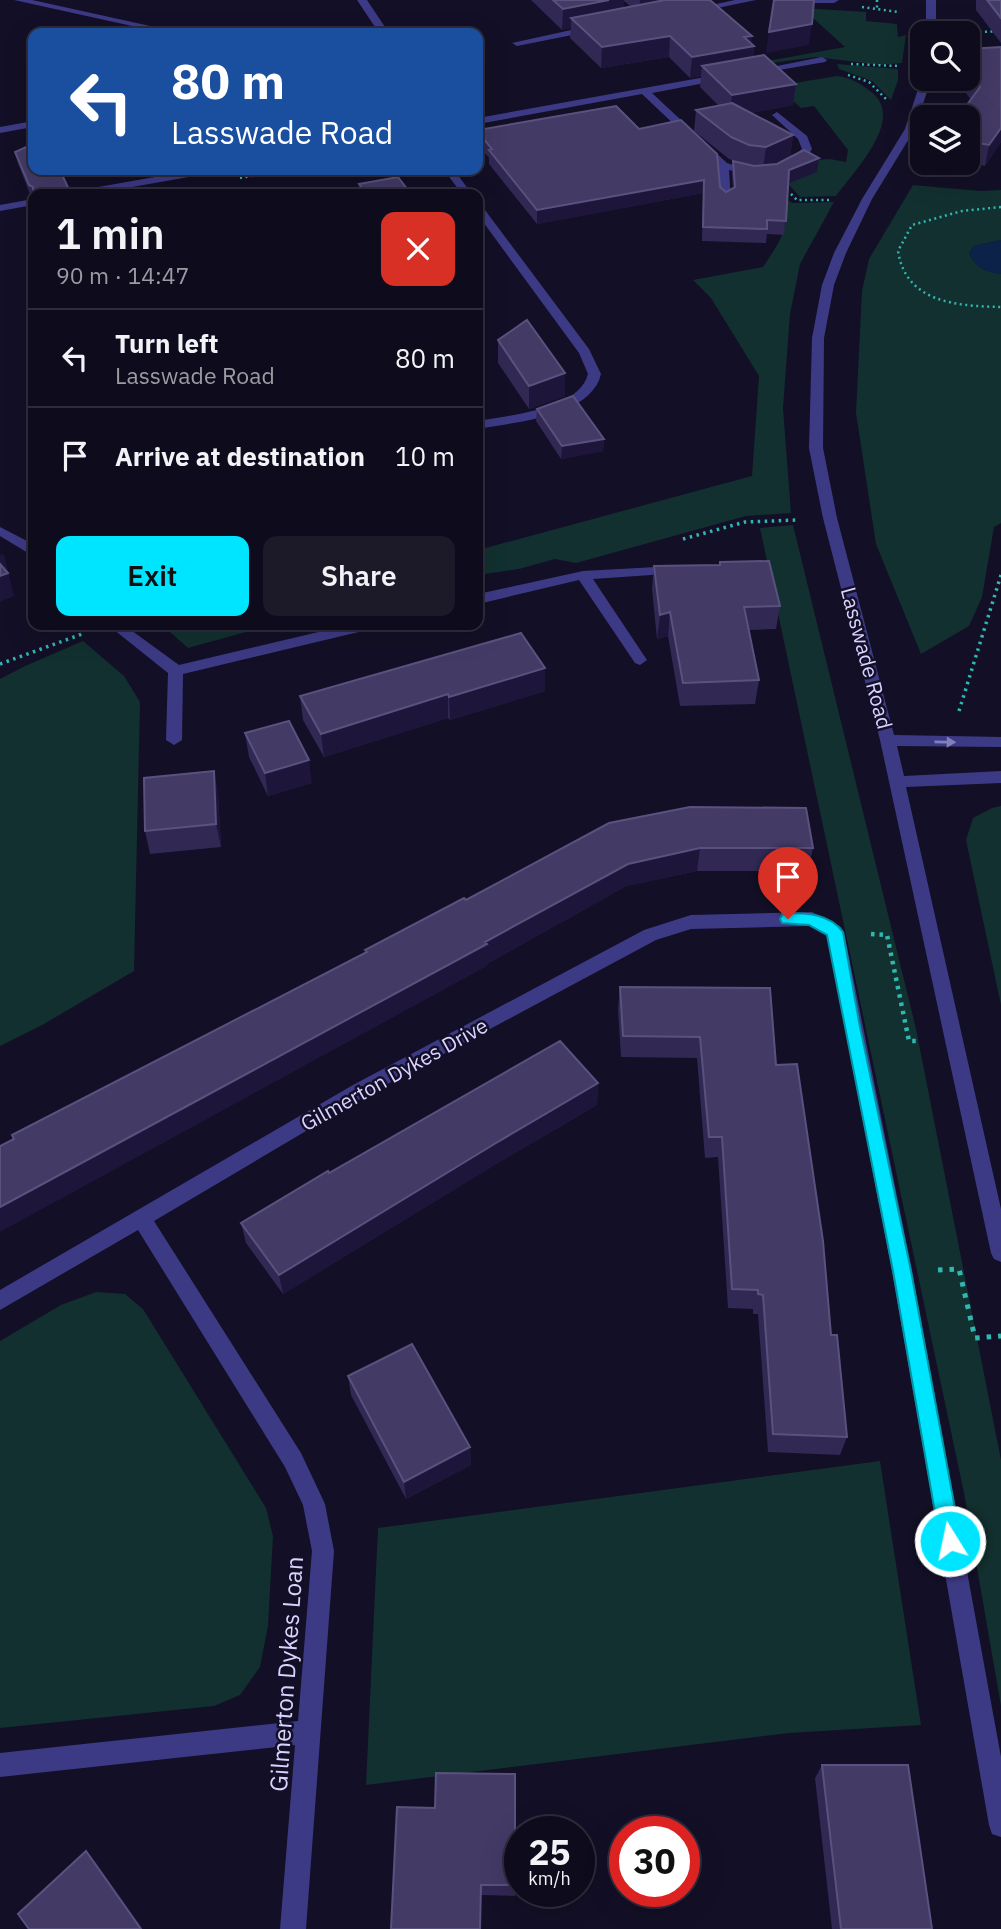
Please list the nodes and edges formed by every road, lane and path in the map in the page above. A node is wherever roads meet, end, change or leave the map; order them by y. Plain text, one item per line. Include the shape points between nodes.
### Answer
1 (19, 0) edge
2 (362, 0) edge
3 (751, 0) edge
4 (778, 0) edge
5 (877, 0) edge
6 (931, 0) edge
7 (731, 1) edge
8 (832, 1) edge
9 (877, 10) junction
10 (684, 11) edge
11 (906, 13) dead end
12 (931, 21) edge
13 (609, 25) edge
14 (153, 28) edge
15 (381, 28) edge
16 (517, 43) dead end
17 (822, 60) joint
18 (907, 66) dead end
19 (644, 91) junction
20 (923, 91) edge
21 (777, 115) dead end
22 (483, 120) edge
23 (28, 125) edge
24 (0, 130) edge
25 (723, 165) junction
26 (776, 171) junction
27 (190, 175) edge
28 (132, 189) edge
29 (867, 199) junction
30 (726, 201) edge
31 (28, 203) edge
32 (1001, 207) edge
33 (0, 208) edge
34 (483, 215) edge
35 (1001, 307) edge
36 (483, 424) edge
37 (830, 518) junction
38 (0, 531) edge
39 (678, 541) dead end
40 (28, 547) edge
41 (690, 569) edge
42 (583, 575) junction
43 (1001, 575) edge
44 (483, 598) edge
45 (94, 630) edge
46 (122, 630) edge
47 (346, 630) edge
48 (640, 660) dead end
49 (0, 664) edge
50 (176, 671) junction
51 (174, 740) dead end
52 (888, 740) junction
53 (951, 742) junction
54 (1001, 742) edge
55 (1001, 777) edge
56 (897, 782) junction
57 (835, 932) junction
58 (954, 1040) junction
59 (142, 1220) junction
60 (1001, 1253) edge
61 (902, 1271) junction
62 (0, 1301) edge
63 (1001, 1336) edge
64 (309, 1732) junction
65 (0, 1765) edge
66 (1001, 1825) edge
67 (293, 1929) edge

1 - 14 street
2 - 15 street
3 - 7 street
4 - 8 street
5 - 9 path
6 - 12 street
7 - 10 street
8 - 9 path
9 - 11 path
13 - 16 street
17 - 18 path
17 - 19 street
19 - 22 street
19 - 25 street
20 - 29 street, Lasswade Road via 910,129
21 - 26 street via 803,138 807,149 801,158
23 - 24 street
25 - 26 street via 743,173
25 - 30 street
26 - 29 path via 797,200
27 - 28 street
29 - 37 street, Lasswade Road via 828,285 818,338 816,448
31 - 33 street
32 - 35 path via 962,211 912,225 898,251 903,274 922,293 971,307
34 - 36 street via 594,368 589,389 557,408
37 - 39 path via 745,522
37 - 52 street, Lasswade Road
38 - 40 street
41 - 42 street
42 - 44 street
42 - 48 street
43 - 53 path
45 - 49 path
46 - 50 street
47 - 50 street
50 - 51 street
52 -> 53 street
52 - 56 street, Lasswade Road
53 - 54 street
55 - 56 street
56 - 58 street, Lasswade Road
57 - 58 path via 887,935 909,1041
57 - 59 street, Gilmerton Dykes Drive via 812,919 691,922 650,935 360,1090
57 - 61 street
58 - 60 street, Lasswade Road
59 - 62 street, Gilmerton Dykes Drive
59 - 64 street, Gilmerton Dykes Loan via 293,1460 314,1504 323,1551
61 - 63 path via 959,1269 975,1338
61 - 66 street
64 - 65 street
64 - 67 street, Gilmerton Dykes Loan

